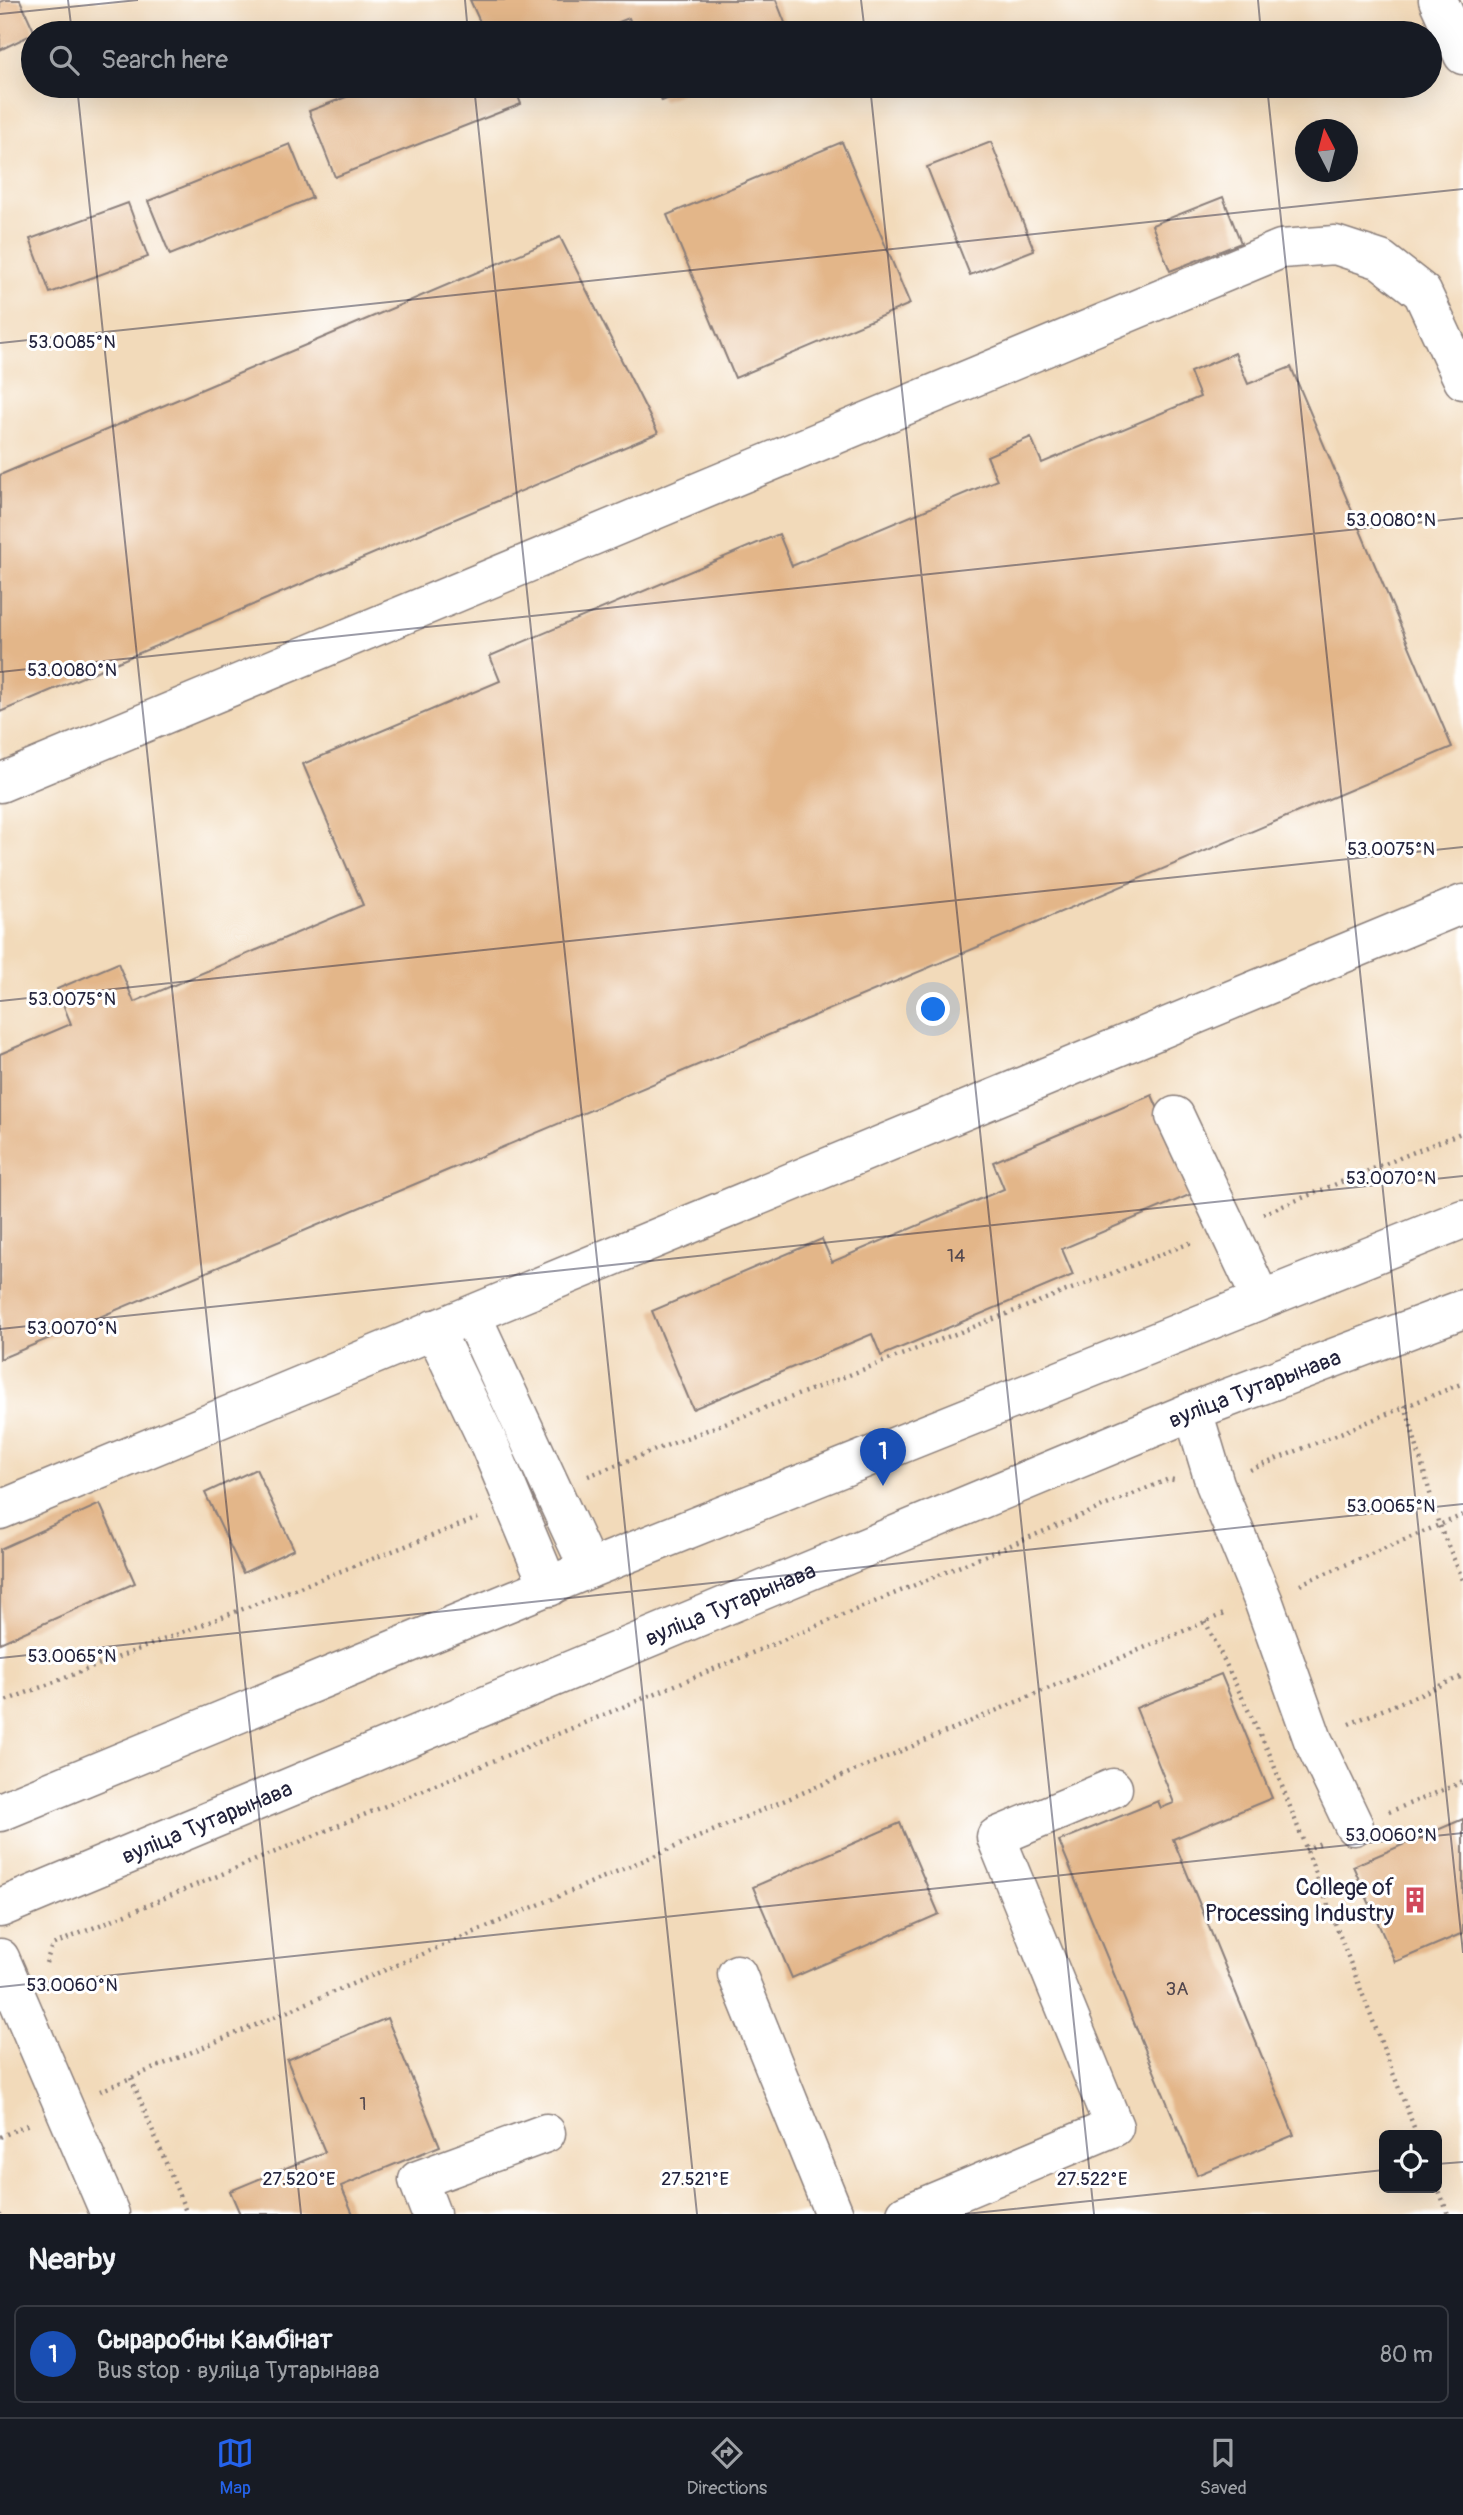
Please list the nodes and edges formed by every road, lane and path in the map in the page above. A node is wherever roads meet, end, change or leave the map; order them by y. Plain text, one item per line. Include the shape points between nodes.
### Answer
1 (1438, 0) edge
2 (1463, 55) edge
3 (1463, 380) edge
4 (0, 783) edge
5 (1463, 904) edge
6 (1175, 1116) dead end
7 (1463, 1132) edge
8 (1463, 1219) edge
9 (1228, 1228) junction
10 (1261, 1299) junction
11 (1463, 1309) edge
12 (472, 1316) junction
13 (434, 1329) junction
14 (1463, 1383) edge
15 (1405, 1405) junction
16 (1193, 1411) junction
17 (1215, 1484) junction
18 (551, 1490) junction
19 (513, 1504) junction
20 (0, 1510) edge
21 (1463, 1515) edge
22 (1439, 1525) junction
23 (589, 1569) junction
24 (1463, 1580) edge
25 (549, 1587) junction
26 (1262, 1600) junction
27 (1205, 1621) junction
28 (1463, 1676) edge
29 (0, 1703) edge
30 (1313, 1740) junction
31 (1270, 1755) junction
32 (1112, 1788) dead end
33 (0, 1812) edge
34 (1354, 1826) dead end
35 (0, 1908) edge
36 (0, 1958) edge
37 (44, 1970) dead end
38 (737, 1974) dead end
39 (131, 2078) junction
40 (49, 2114) junction
41 (1415, 2130) edge
42 (546, 2133) dead end
43 (0, 2137) edge
44 (1440, 2193) edge
45 (110, 2214) edge
46 (187, 2214) edge
47 (431, 2214) edge
48 (834, 2214) edge
49 (906, 2214) edge
50 (1448, 2214) edge

1 - 2 street
3 - 4 street via 1422,292 1381,260 1335,245 1281,249
5 - 12 street
6 - 9 street
7 - 9 path
8 - 10 street
9 - 10 street
9 - 18 path
10 - 23 street
11 - 16 street, вуліца Тутарынава
12 - 13 street
12 - 18 street
13 - 19 street
13 - 20 street
14 - 15 path
15 - 17 path
15 - 22 path
16 - 17 street
16 - 35 street, вуліца Тутарынава
17 - 26 street
17 - 37 path via 1169,1479 52,1945
18 - 23 street
19 - 25 street
19 - 29 path
21 - 22 path
22 - 24 path
22 - 26 path
23 - 25 street
25 - 33 street
26 - 27 path
26 - 30 street
27 - 31 path
27 - 39 path
28 - 30 path
30 - 31 path
30 - 34 street
31 - 41 path
32 - 49 street via 996,1838 1114,2127
36 - 40 street
38 - 48 street
39 - 40 path
39 - 46 path
40 - 43 path
40 - 45 street
42 - 47 street via 418,2180
44 - 50 path

